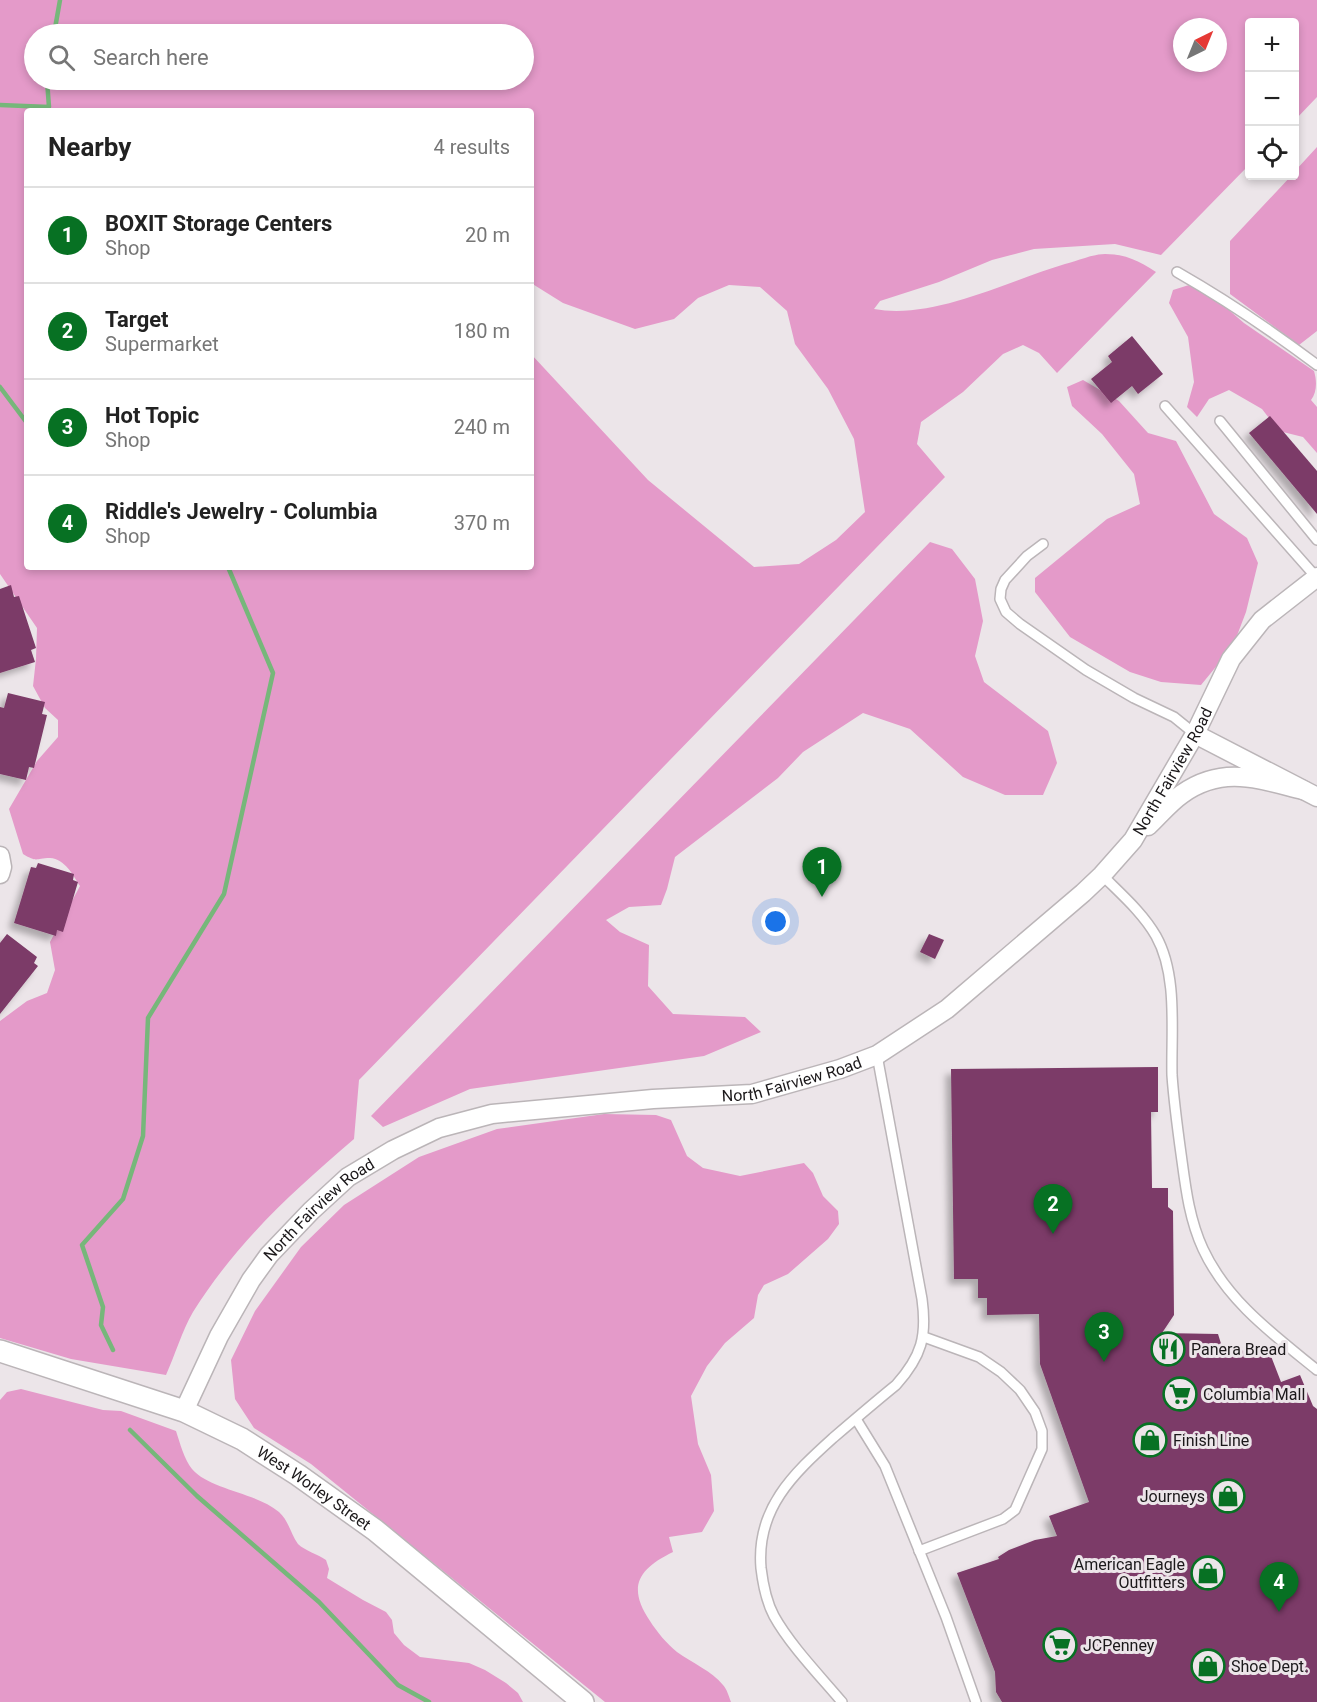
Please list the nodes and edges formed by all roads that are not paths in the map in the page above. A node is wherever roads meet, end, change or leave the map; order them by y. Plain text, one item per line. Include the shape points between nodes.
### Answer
1 (1177, 272) dead end
2 (1317, 365) edge
3 (1165, 406) dead end
4 (1220, 421) dead end
5 (1317, 540) edge
6 (1043, 544) dead end
7 (1317, 577) edge
8 (1195, 734) junction
9 (1310, 794) edge
10 (1133, 840) junction
11 (0, 856) edge
12 (0, 874) edge
13 (1102, 875) junction
14 (877, 1055) junction
15 (924, 1337) junction
16 (0, 1351) edge
17 (1317, 1370) edge
18 (184, 1411) junction
19 (856, 1419) junction
20 (919, 1551) junction
21 (583, 1702) edge
22 (843, 1702) edge
23 (976, 1702) edge

1 - 2 lane via 1266,327
3 - 7 lane
4 - 5 lane
6 - 8 lane via 1005,580 1000,599 1006,612 1086,670 1174,717
7 - 8 street, North Fairview Road via 1262,620 1231,659
8 - 9 street
8 - 10 street, North Fairview Road
9 - 10 street via 1251,778 1221,776 1181,795
10 - 13 street, North Fairview Road
11 - 12 street
13 - 14 street, North Fairview Road via 947,1008
13 - 17 lane via 1148,923 1165,957 1176,1121 1190,1212 1203,1249 1222,1282 1246,1311
14 - 15 lane via 922,1299
14 - 18 street, North Fairview Road via 752,1094 492,1114 439,1128 393,1150 348,1177 269,1255 219,1336
15 - 19 lane via 907,1373
15 - 20 lane via 979,1357 1020,1390 1035,1412 1042,1431 1042,1449 1015,1510 1004,1519
16 - 18 street, West Worley Street
18 - 21 street, West Worley Street via 252,1446 365,1523
19 - 20 lane via 885,1466
19 - 22 lane via 799,1469 778,1497 768,1517 760,1560 774,1616
20 - 23 lane

